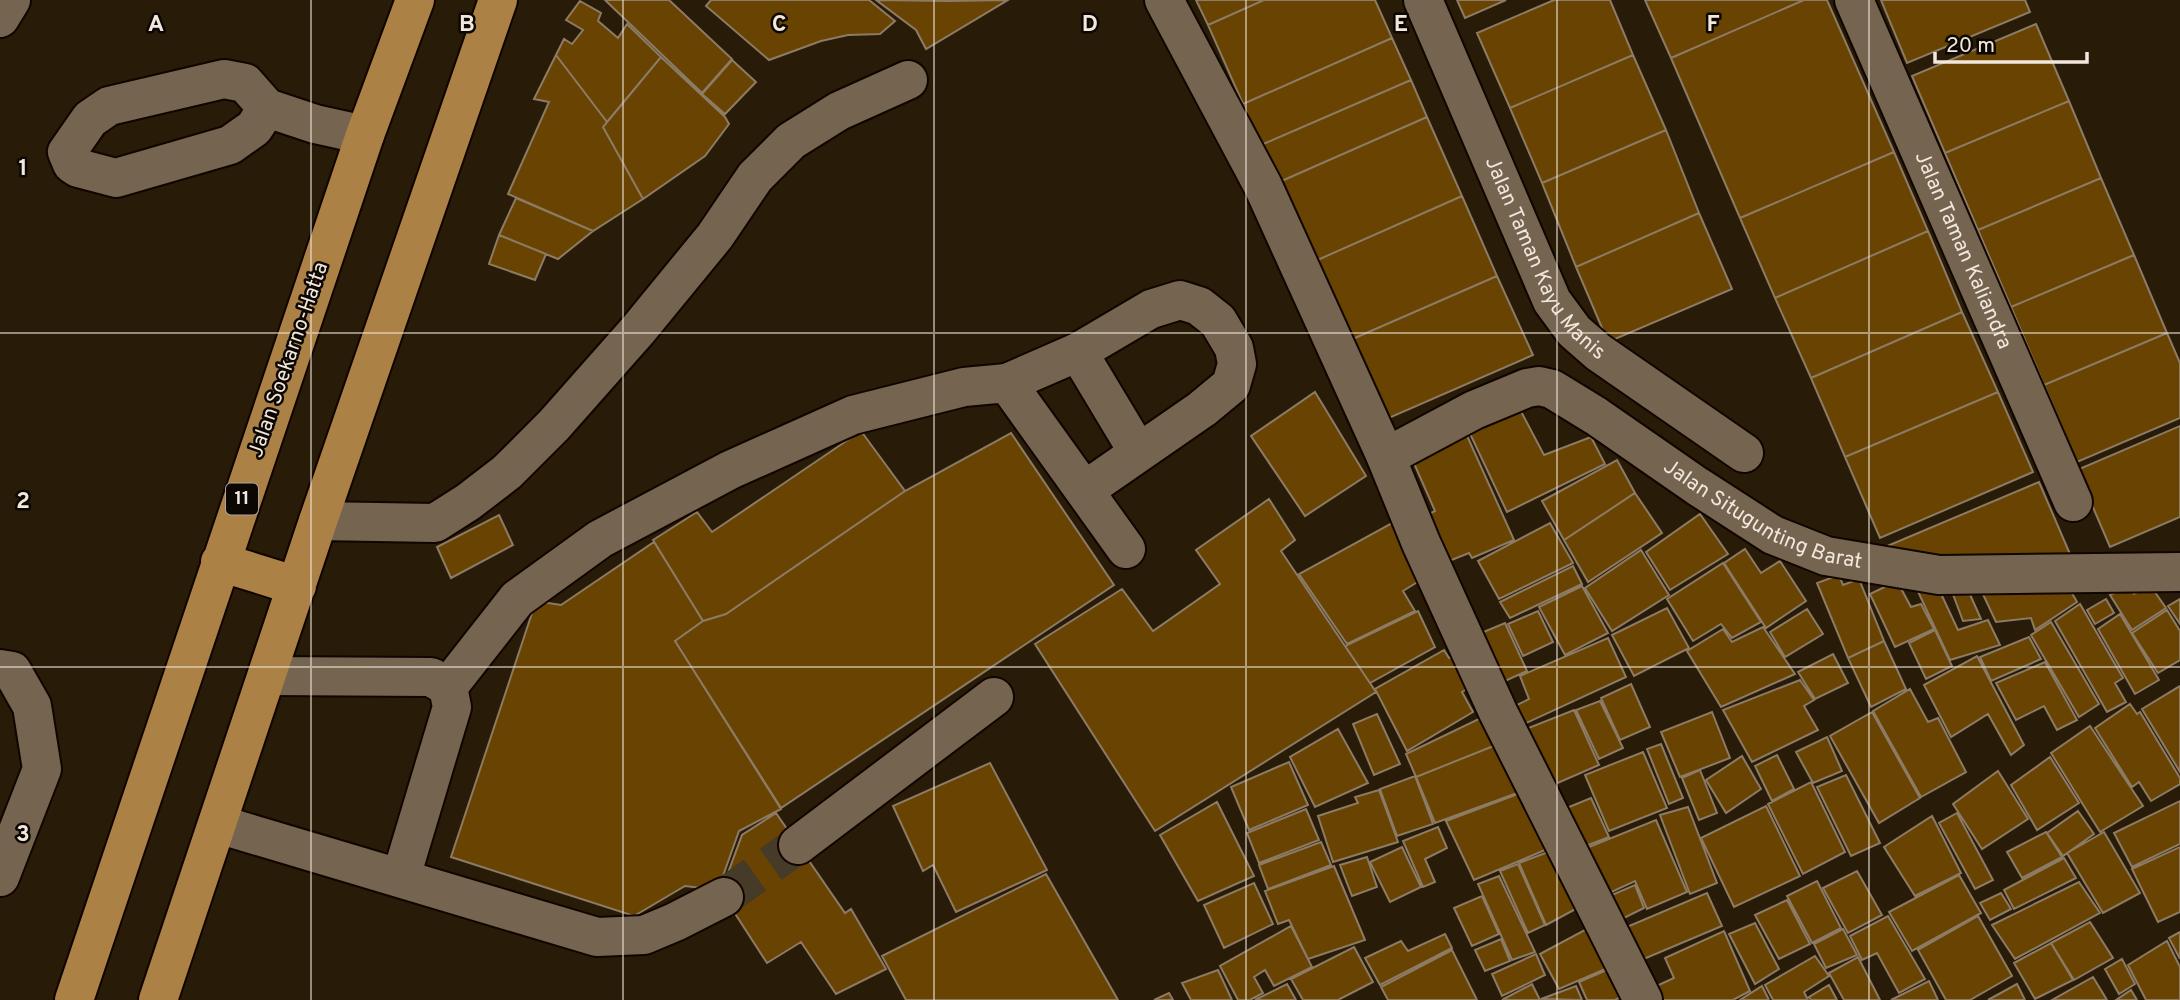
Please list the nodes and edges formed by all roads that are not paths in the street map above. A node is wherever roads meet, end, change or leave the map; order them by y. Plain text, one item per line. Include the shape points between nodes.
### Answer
1 (11, 0) edge
2 (415, 0) edge
3 (498, 0) edge
4 (1164, 0) edge
5 (1423, 0) edge
6 (1854, 0) edge
7 (0, 18) edge
8 (908, 80) dead end
9 (267, 108) dead end
10 (365, 135) junction
11 (1078, 352) junction
12 (1007, 383) junction
13 (1138, 452) junction
14 (1744, 453) dead end
15 (1386, 457) junction
16 (1085, 490) junction
17 (2073, 502) dead end
18 (318, 521) junction
19 (1126, 549) dead end
20 (220, 562) junction
21 (2180, 572) edge
22 (296, 586) junction
23 (0, 669) edge
24 (267, 676) junction
25 (448, 687) junction
26 (994, 697) dead end
27 (218, 824) junction
28 (798, 845) tunnel mouth
29 (0, 877) edge
30 (401, 877) junction
31 (724, 897) tunnel mouth
32 (74, 1000) edge
33 (158, 1000) edge
34 (1643, 1000) edge

1 - 7 street
2 - 10 highway, Jalan Soekarno-Hatta / 11
3 - 18 highway
4 - 15 street via 1263,186
5 - 14 street, Jalan Taman Kayu Manis via 1552,301 1574,331 1616,367
6 - 17 street, Jalan Taman Kaliandra
8 - 18 street via 839,111 791,141 755,177 715,236 554,425 507,472 468,502 435,523
9 - 10 street
10 - 20 highway, Jalan Soekarno-Hatta / 11
11 - 12 street
11 - 13 street
11 - 13 street via 1151,309 1180,300 1199,306 1218,321 1234,348 1237,364 1231,385
12 - 16 street
12 - 25 street via 964,387 853,415 730,470 600,539 517,599
13 - 16 street
15 - 21 street, Jalan Situgunting Barat via 1474,410 1539,386 1586,409 1773,535 1826,556 1939,575
15 - 34 street via 1499,712
16 - 19 street
18 - 22 highway
20 - 22 highway
20 - 32 highway, Jalan Soekarno-Hatta / 11
22 - 24 highway
23 - 29 street via 12,671 32,706 42,769
24 - 25 street via 430,677
24 - 27 highway
25 - 30 street via 452,707
26 - 28 street
27 - 30 street
27 - 33 highway
30 - 31 street via 597,937 644,935

